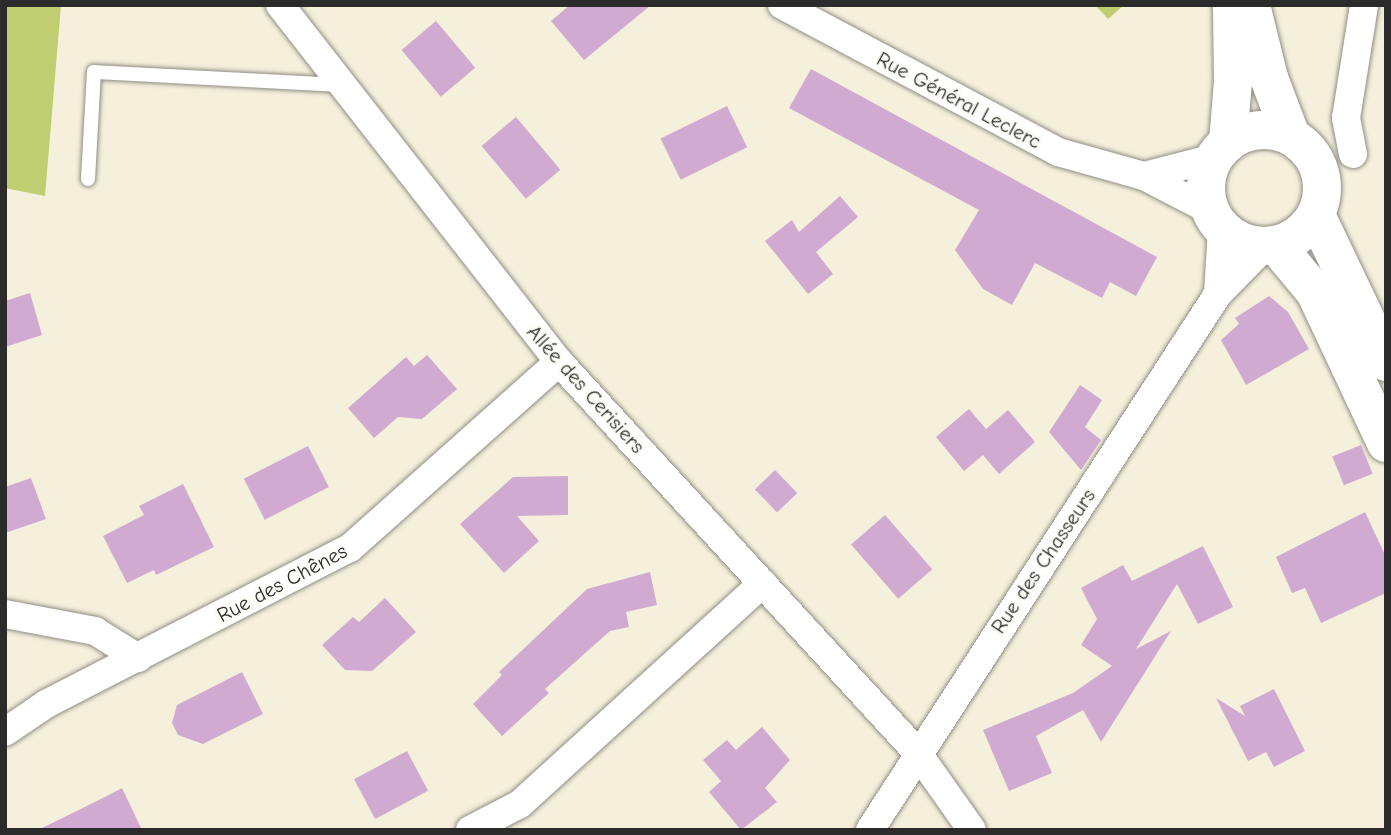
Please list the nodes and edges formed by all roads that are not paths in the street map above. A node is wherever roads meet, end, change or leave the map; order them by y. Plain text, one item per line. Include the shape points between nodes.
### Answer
1 (280, 5) edge
2 (782, 5) edge
3 (1232, 5) edge
4 (1251, 5) edge
5 (1364, 5) edge
6 (338, 85) junction
7 (1291, 136) junction
8 (1221, 150) junction
9 (1353, 154) dead end
10 (1144, 176) junction
11 (88, 179) dead end
12 (1316, 215) junction
13 (1216, 219) junction
14 (1270, 246) junction
15 (1217, 294) junction
16 (559, 362) junction
17 (1386, 362) edge
18 (1386, 443) edge
19 (763, 583) junction
20 (5, 614) edge
21 (138, 658) junction
22 (5, 732) edge
23 (917, 752) junction
24 (470, 830) edge
25 (870, 830) edge
26 (972, 830) edge

1 - 6 street, Allée des Cerisiers
2 - 10 street, Rue Général Leclerc via 1058,152
3 - 8 main road via 1233,81
4 - 7 main road via 1269,78
5 - 9 street via 1346,118
6 - 11 lane via 94,72
6 - 16 street, Allée des Cerisiers
7 - 8 main road via 1265,129
7 - 12 main road via 1306,147 1320,171 1322,198
8 - 10 street
8 - 13 main road via 1207,175
10 - 13 street, Rue Général Leclerc
12 - 14 main road via 1299,235
12 - 17 main road
13 - 14 main road via 1240,241
13 - 15 street, Rue des Chasseurs
14 - 15 street, Rue des Chasseurs
14 - 18 main road via 1315,292
15 - 23 street, Rue des Chasseurs
16 - 19 street, Allée des Cerisiers
16 - 21 street, Rue des Chênes via 350,548
19 - 23 street, Allée des Cerisiers
19 - 24 street via 520,804
20 - 21 street via 95,631
21 - 22 street, Rue des Chênes via 46,704
23 - 25 street, Rue des Chasseurs
23 - 26 street, Allée des Cerisiers

